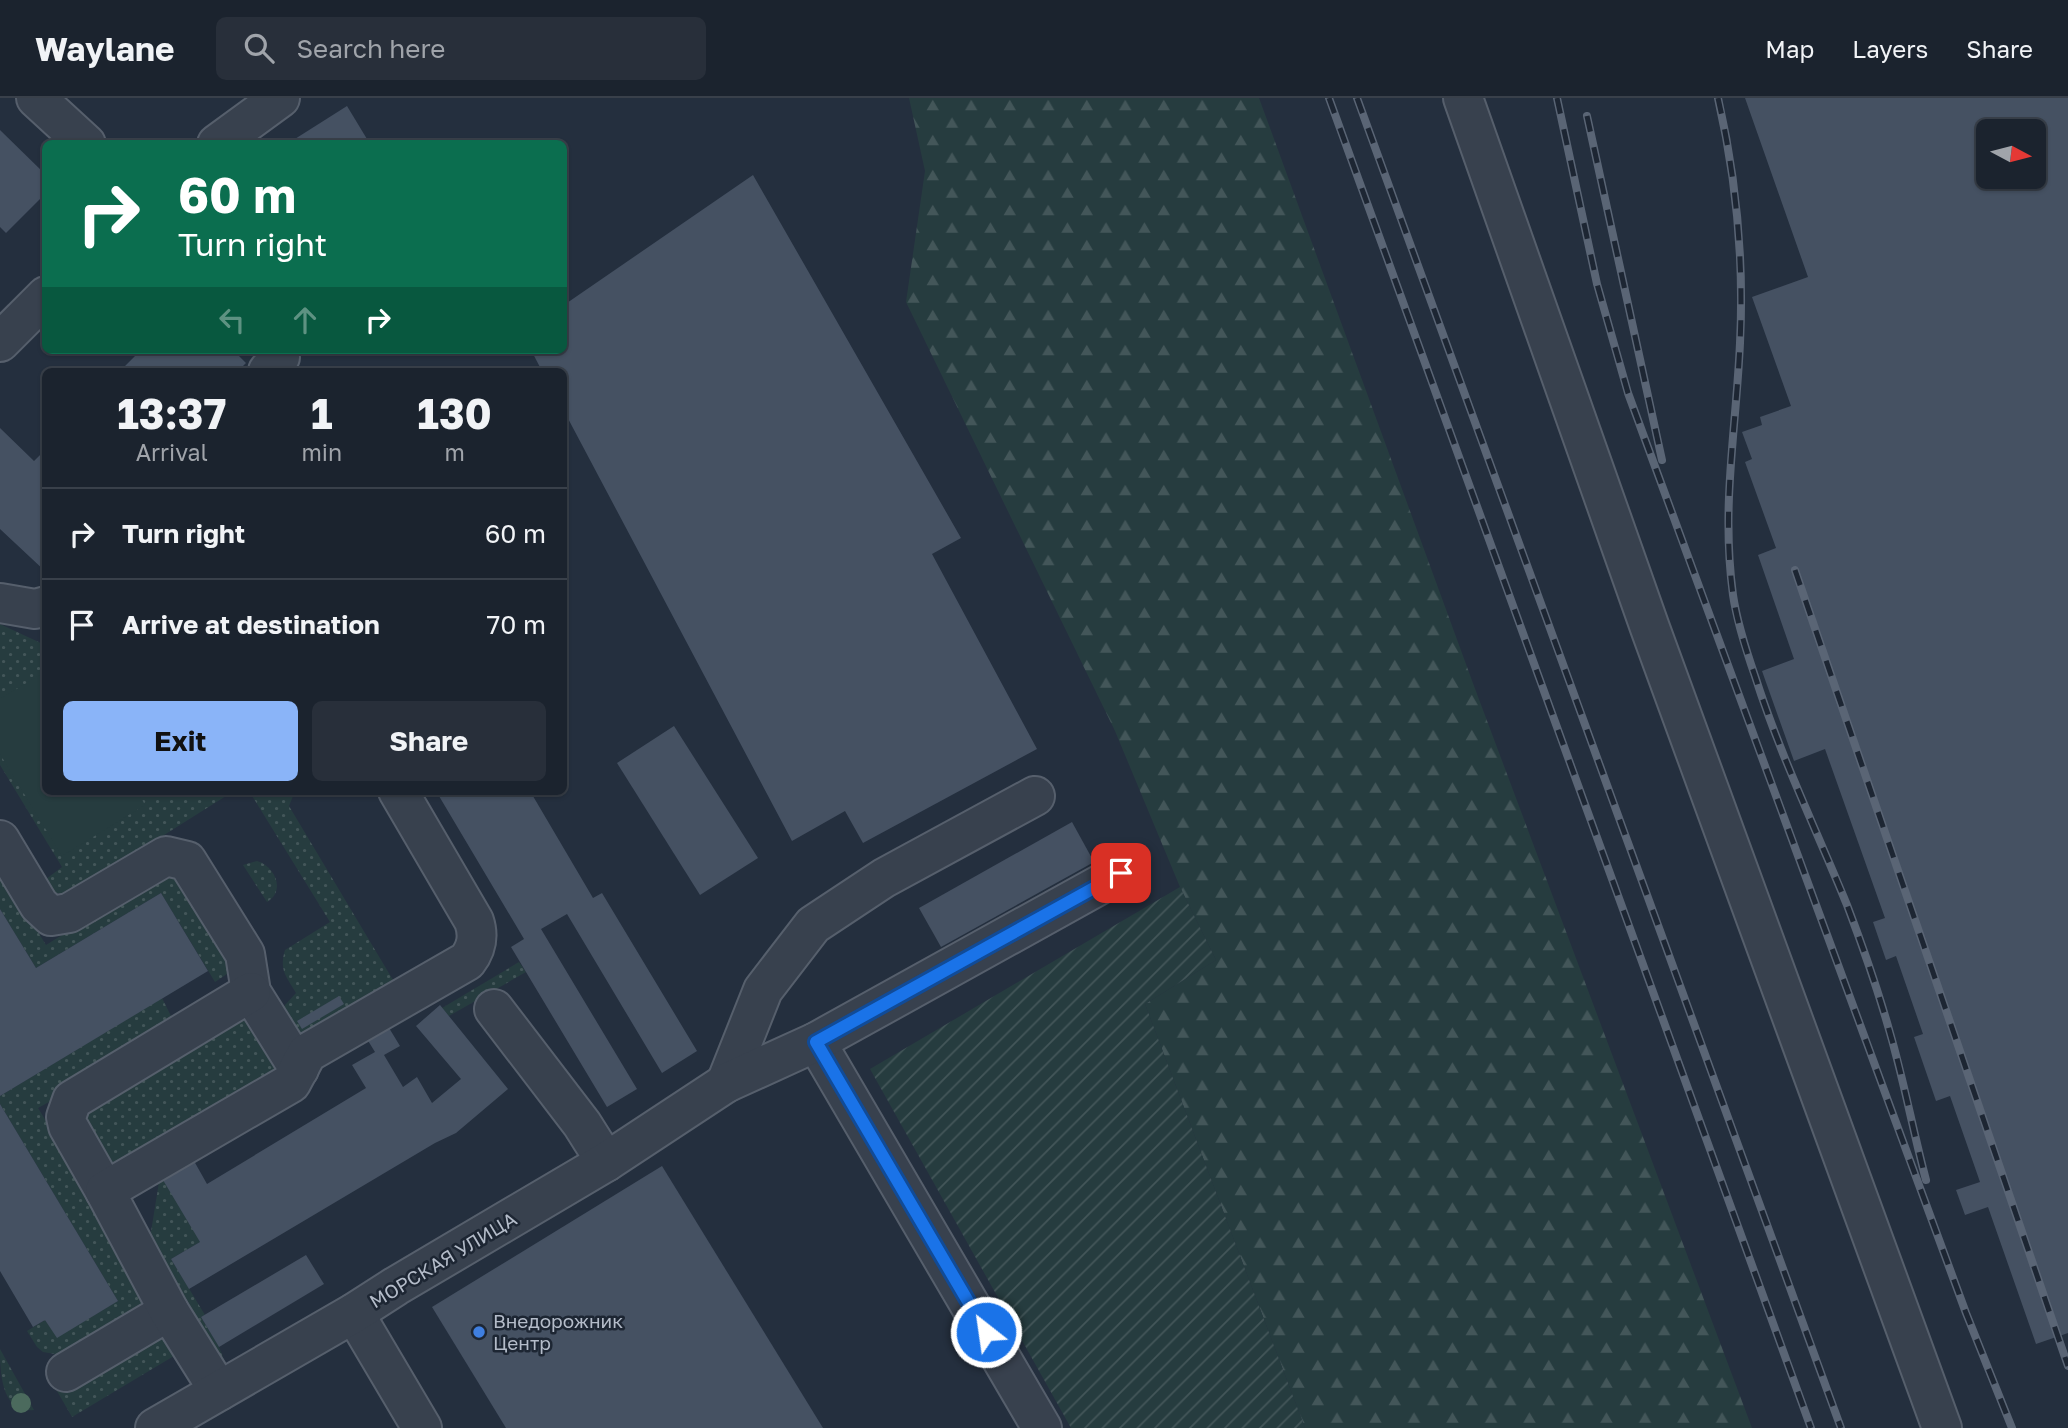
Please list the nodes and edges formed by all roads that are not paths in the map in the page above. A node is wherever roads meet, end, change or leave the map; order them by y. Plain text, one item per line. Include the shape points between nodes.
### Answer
1 (36, 98) edge
2 (280, 98) edge
3 (1463, 98) edge
4 (82, 140) edge
5 (222, 140) edge
6 (42, 300) edge
7 (0, 342) edge
8 (0, 603) edge
9 (42, 607) edge
10 (400, 795) edge
11 (1035, 796) dead end
12 (0, 841) edge
13 (1121, 873) dead end
14 (251, 992) junction
15 (494, 1009) dead end
16 (816, 1042) junction
17 (299, 1069) junction
18 (726, 1083) junction
19 (606, 1162) junction
20 (105, 1191) junction
21 (169, 1311) junction
22 (354, 1313) junction
23 (66, 1372) dead end
24 (219, 1391) junction
25 (155, 1428) edge
26 (422, 1428) edge
27 (1042, 1428) edge
28 (1942, 1428) edge

1 - 4 street
2 - 5 street
3 - 28 street via 1650,628
6 - 7 street
8 - 9 street
10 - 17 street via 474,921 473,953 467,961 306,1053
11 - 18 street via 884,878 813,925 763,990
12 - 14 street via 39,905 51,916 69,913 166,856 187,861 246,954
13 - 16 street, МОРСКАЯ УЛИЦА
14 - 17 street
14 - 20 street via 72,1100 68,1126
15 - 19 street
16 - 18 street, МОРСКАЯ УЛИЦА
16 - 27 street
17 - 20 street via 291,1083
18 - 19 street, МОРСКАЯ УЛИЦА
19 - 22 street, МОРСКАЯ УЛИЦА
20 - 21 street
21 - 23 street
21 - 24 street
22 - 24 street, МОРСКАЯ УЛИЦА
22 - 26 street
24 - 25 street, МОРСКАЯ УЛИЦА

